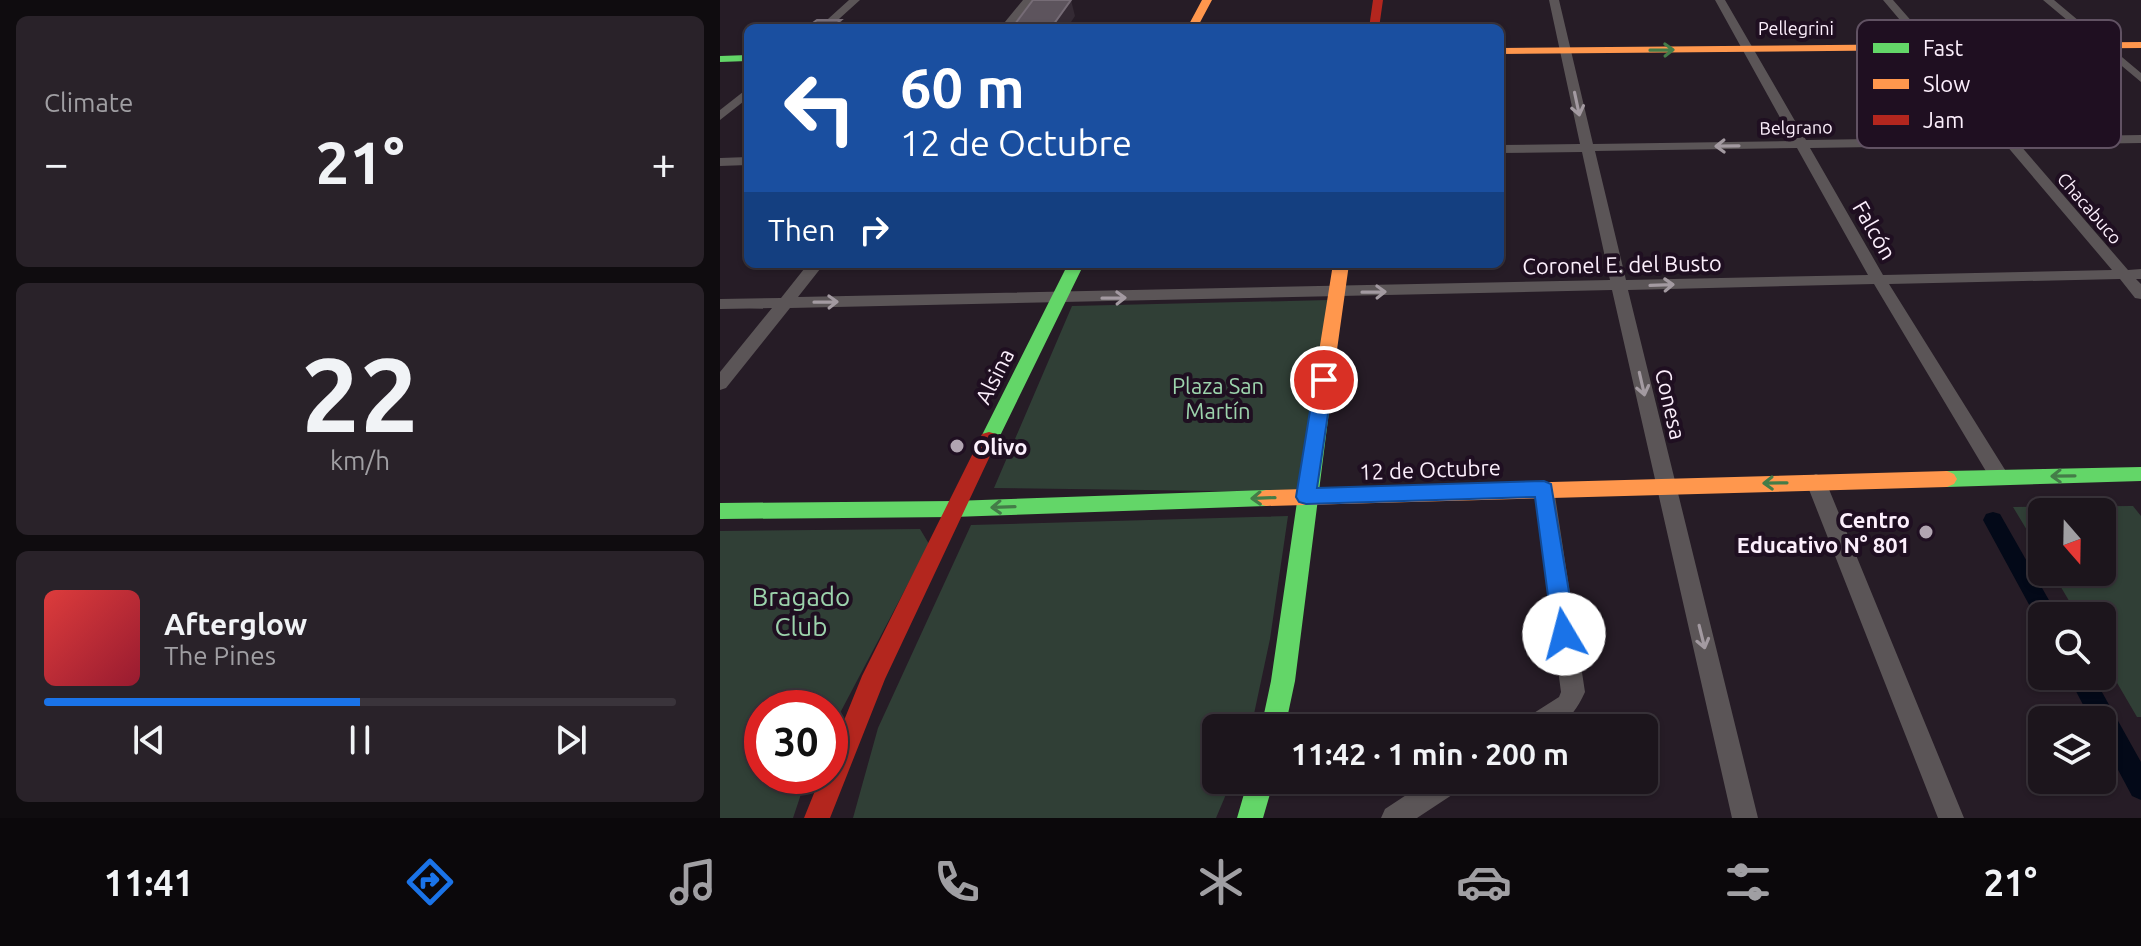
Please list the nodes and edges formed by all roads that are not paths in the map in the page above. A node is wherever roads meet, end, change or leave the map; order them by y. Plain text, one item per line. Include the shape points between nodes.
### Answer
1 (855, 0) edge
2 (1028, 0) edge
3 (1207, 0) edge
4 (1378, 0) edge
5 (1554, 0) edge
6 (1720, 0) edge
7 (1888, 0) edge
8 (2048, 0) edge
9 (1904, 20) edge
10 (2072, 20) edge
11 (828, 24) edge
12 (1008, 24) edge
13 (1194, 24) edge
14 (1375, 24) edge
15 (2141, 45) edge
16 (2121, 46) edge
17 (1857, 48) edge
18 (1748, 49) junction
19 (1504, 51) edge
20 (1565, 51) junction
21 (744, 58) edge
22 (720, 59) edge
23 (2121, 62) edge
24 (2141, 79) edge
25 (744, 95) edge
26 (720, 116) edge
27 (2121, 139) edge
28 (2141, 139) edge
29 (1857, 144) edge
30 (1800, 145) junction
31 (1587, 148) junction
32 (2013, 148) edge
33 (1504, 149) edge
34 (744, 161) edge
35 (720, 162) edge
36 (813, 268) edge
37 (1074, 268) edge
38 (1340, 268) edge
39 (2133, 275) edge
40 (1878, 279) junction
41 (1619, 287) junction
42 (1337, 293) junction
43 (2141, 294) edge
44 (1059, 299) junction
45 (785, 303) junction
46 (720, 304) edge
47 (720, 384) edge
48 (2141, 474) edge
49 (2000, 478) junction
50 (1816, 482) junction
51 (1665, 486) junction
52 (1544, 489) junction
53 (1306, 497) junction
54 (953, 509) junction
55 (720, 511) edge
56 (1276, 714) edge
57 (1553, 714) edge
58 (1257, 794) edge
59 (1431, 794) edge
60 (817, 818) edge
61 (1250, 818) edge
62 (1394, 818) edge
63 (1745, 818) edge
64 (1951, 818) edge

1 - 11 street
2 - 12 street
3 - 13 main road
4 - 14 main road
5 - 20 street, Conesa
6 - 18 street, Falcón
7 - 9 street, Chacabuco
8 - 10 street
15 - 16 main road, Pellegrini
17 - 18 main road, Pellegrini
20 -> 18 main road, Pellegrini
18 - 30 street, Falcón
19 - 20 main road, Pellegrini
20 -> 31 street, Conesa
21 - 22 main road
23 - 24 street
25 - 26 street
27 - 28 street, Belgrano
29 - 30 street, Belgrano
30 -> 31 street, Belgrano
30 - 40 street, Falcón
31 - 33 street, Belgrano
31 - 41 street, Conesa
32 - 39 street, Chacabuco
34 - 35 street
36 - 45 street
37 - 44 main road, Alsina
38 - 42 main road
39 - 40 street, Coronel E. del Busto
39 - 43 street, Chacabuco
41 -> 40 street, Coronel E. del Busto
40 - 49 street, Falcón
42 -> 41 street, Coronel E. del Busto
41 -> 51 street, Conesa
44 -> 42 street, Coronel E. del Busto
42 - 53 main road
45 -> 44 street, Coronel E. del Busto
44 - 54 main road, Alsina
45 - 46 street, Coronel E. del Busto
45 - 47 street
48 -> 49 main road, 12 de Octubre
49 - 50 main road, 12 de Octubre
50 -> 51 main road, 12 de Octubre
50 - 64 street
51 - 52 main road, 12 de Octubre
51 -> 63 street, Conesa
52 - 53 main road, 12 de Octubre
52 - 57 street via 1573,692 1567,705
53 -> 54 main road, 12 de Octubre
53 - 56 main road
54 - 55 main road, 12 de Octubre
54 - 60 main road, Alsina via 847,739
58 - 61 main road
59 - 62 street

